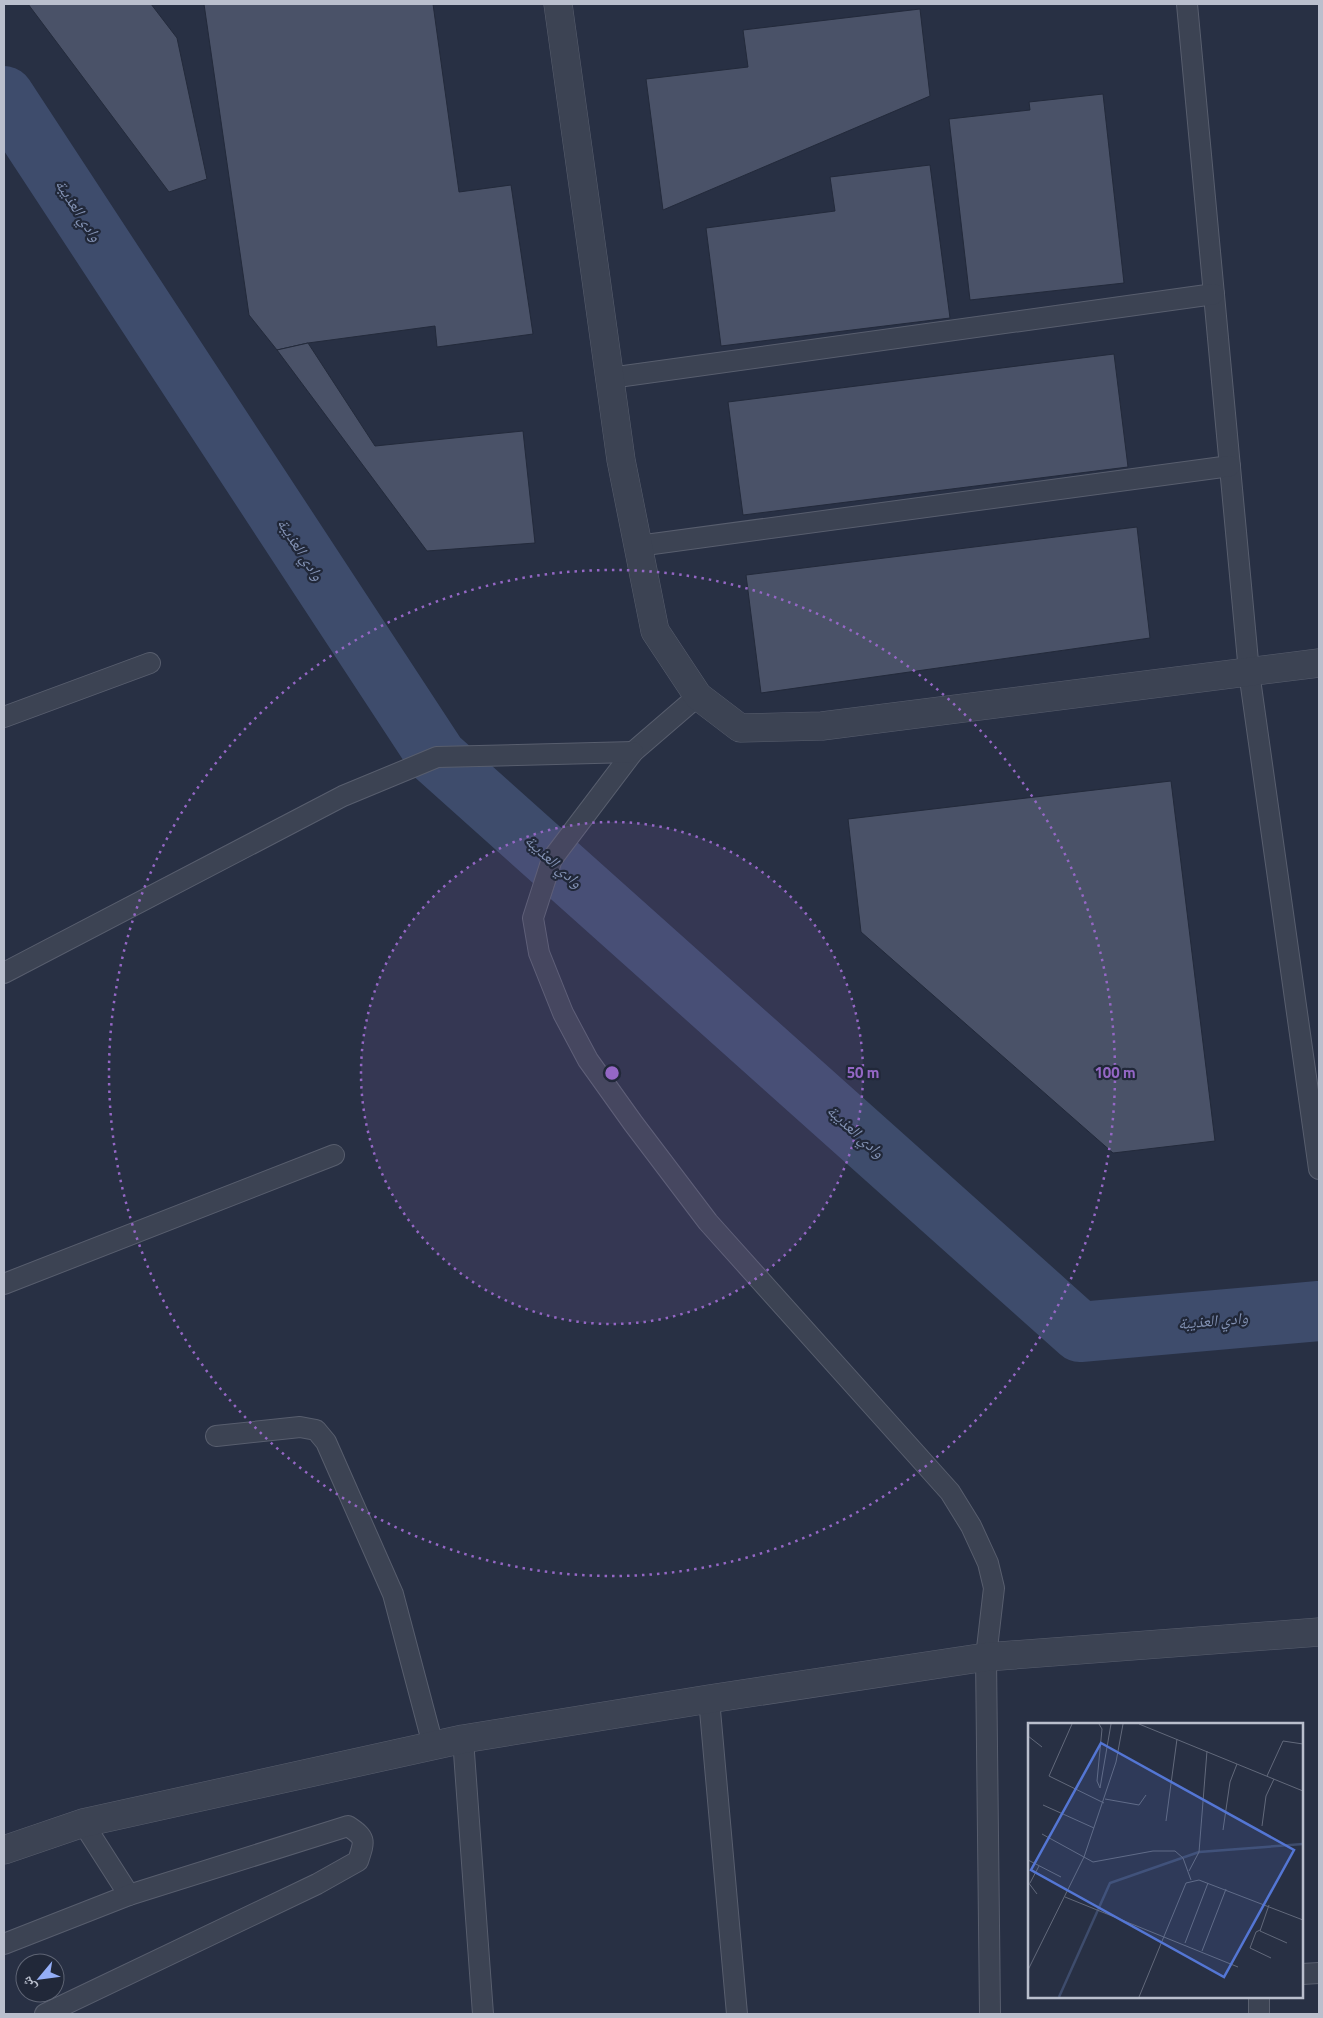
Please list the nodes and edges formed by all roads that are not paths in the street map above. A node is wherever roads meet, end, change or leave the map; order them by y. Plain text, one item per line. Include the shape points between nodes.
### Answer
1 (558, 4) edge
2 (1187, 4) edge
3 (1214, 294) junction
4 (610, 378) junction
5 (1230, 466) junction
6 (638, 546) junction
7 (150, 663) dead end
8 (1319, 663) edge
9 (1249, 672) junction
10 (698, 696) junction
11 (4, 717) edge
12 (633, 752) junction
13 (4, 972) edge
14 (334, 1155) dead end
15 (1319, 1169) edge
16 (4, 1284) edge
17 (216, 1436) dead end
18 (1319, 1632) edge
19 (986, 1657) junction
20 (709, 1699) junction
21 (463, 1739) junction
22 (432, 1745) junction
23 (83, 1823) junction
24 (4, 1850) edge
25 (129, 1895) junction
26 (4, 1944) edge
27 (1319, 1973) edge
28 (1303, 1974) edge
29 (1259, 1998) edge
30 (45, 2014) edge
31 (483, 2014) edge
32 (737, 2014) edge
33 (990, 2014) edge
34 (1259, 2014) edge

1 - 4 street
2 - 3 lane
3 - 4 lane
3 - 5 lane
4 - 6 street via 621,460
5 - 6 lane
5 - 9 lane
6 - 10 street via 655,631
7 - 11 lane
8 - 9 street
9 - 10 street via 822,726 740,728
9 - 15 lane
10 - 12 lane
12 - 13 lane via 438,757 343,796
12 - 19 lane via 552,859 533,918 539,953 563,1014 588,1060 708,1222 950,1492 988,1563 994,1588
14 - 16 lane
17 - 22 lane via 300,1427 316,1430 326,1442 393,1594
18 - 19 street
19 - 20 street
19 - 33 lane
20 - 21 street
20 - 32 lane
21 - 22 street
21 - 31 lane
22 - 23 street
23 - 24 street
23 - 25 lane
25 - 26 lane
25 - 30 lane via 348,1826 361,1835 364,1844 358,1861 317,1884
27 - 28 lane
29 - 34 lane

